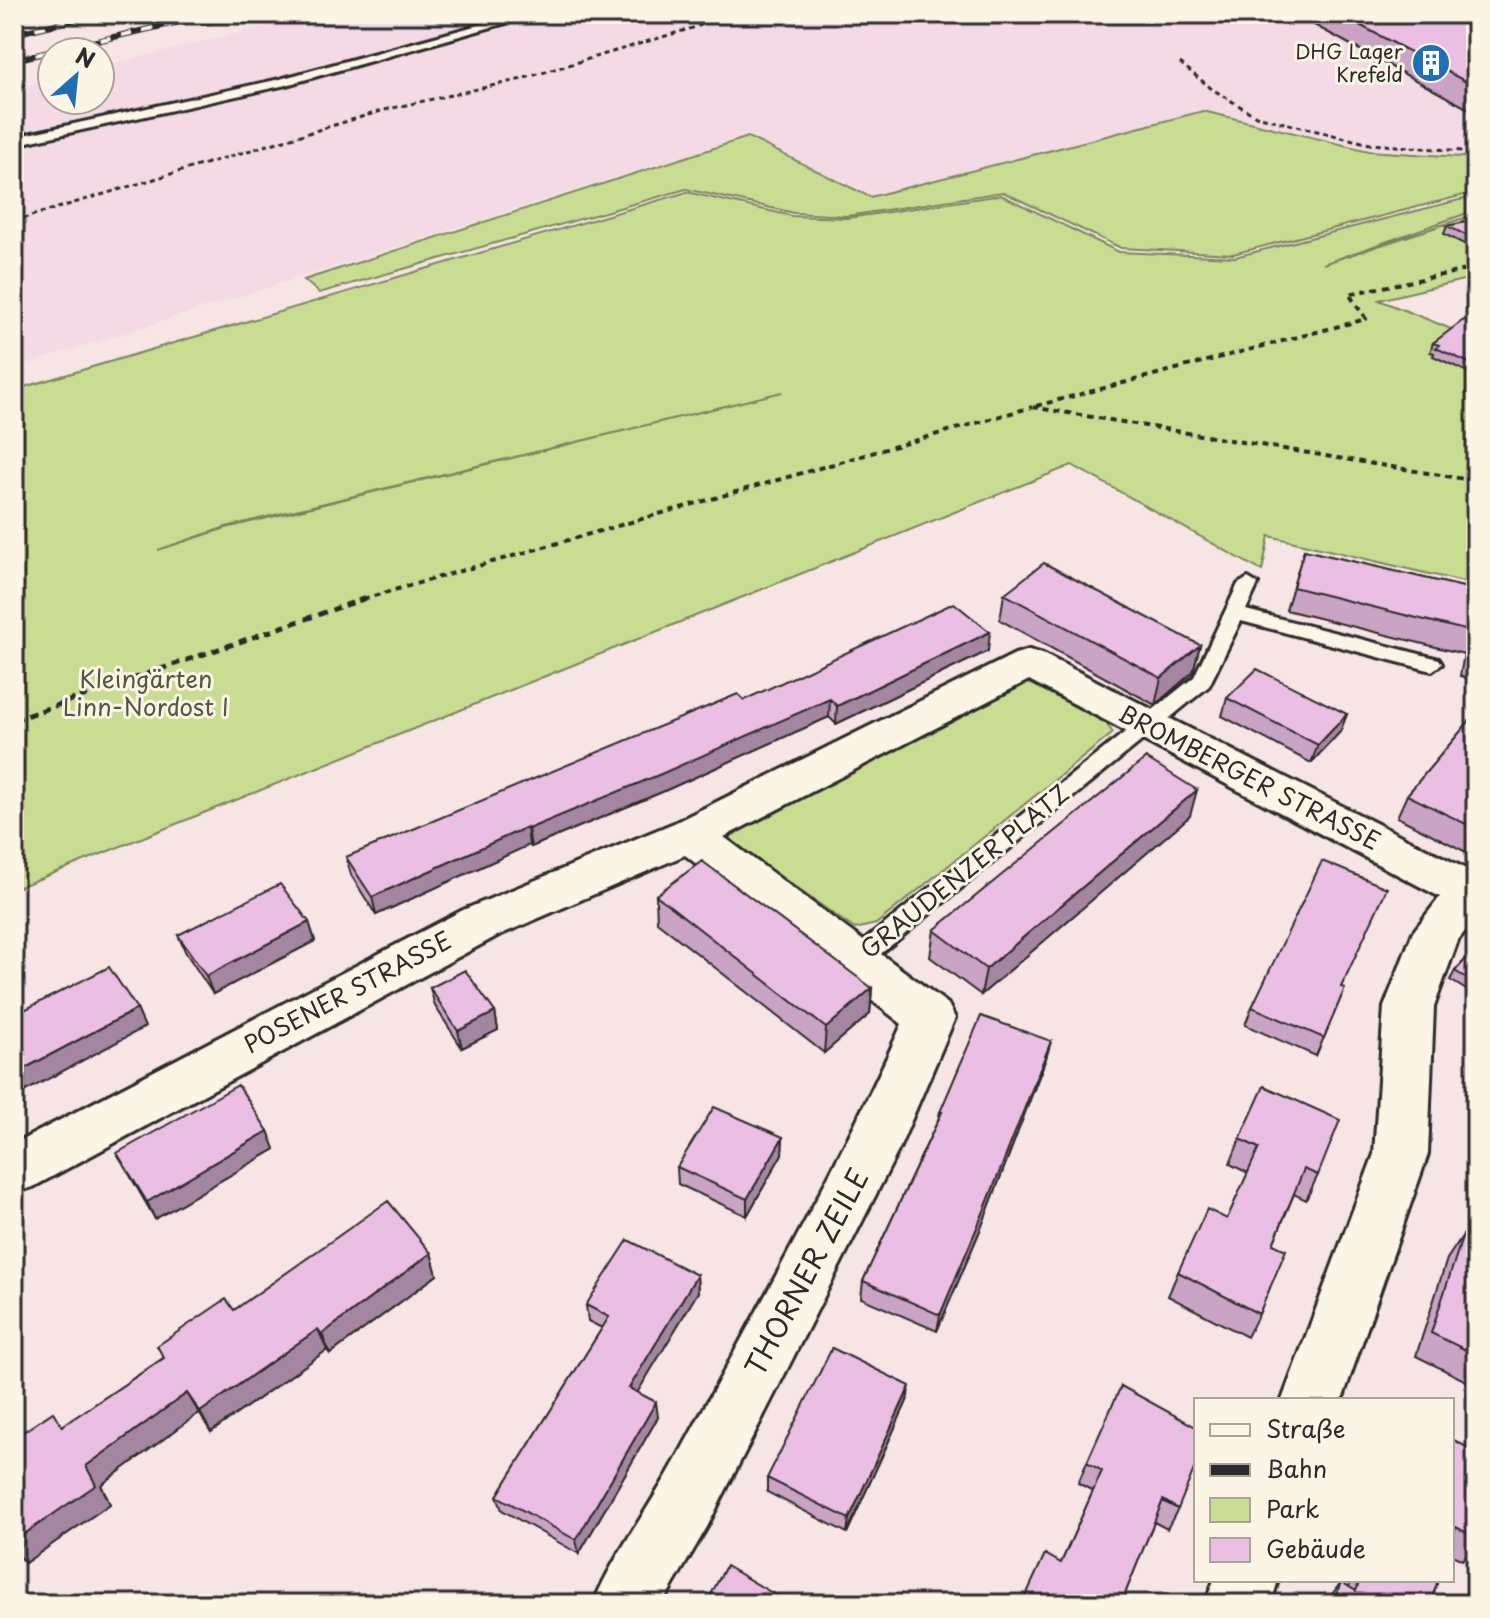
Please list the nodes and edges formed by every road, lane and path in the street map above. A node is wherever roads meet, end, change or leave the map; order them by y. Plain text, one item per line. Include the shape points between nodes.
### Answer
1 (27, 14) edge
2 (532, 14) edge
3 (729, 14) edge
4 (14, 17) edge
5 (1180, 63) dead end
6 (14, 141) edge
7 (1476, 152) edge
8 (14, 221) edge
9 (1476, 268) edge
10 (1032, 407) junction
11 (1476, 481) edge
12 (1248, 584) dead end
13 (1235, 613) junction
14 (1432, 664) dead end
15 (14, 720) edge
16 (1146, 725) junction
17 (690, 835) junction
18 (1473, 893) edge
19 (854, 962) junction
20 (14, 1170) edge
21 (1313, 1398) edge
22 (1245, 1582) edge
23 (626, 1604) edge
24 (1238, 1604) edge

1 - 4 lane
2 - 6 lane via 282,82
3 - 8 path via 518,80 388,109
5 - 7 path via 1256,116 1370,144
9 - 10 path via 1349,294 1366,319
10 - 11 path
10 - 15 path via 381,593
12 - 13 lane, GRAUDENZER PLATZ
13 - 14 lane
13 - 16 lane, GRAUDENZER PLATZ via 1202,681
16 - 17 street, BROMBERGER STRASSE via 1029,663
16 - 18 street, BROMBERGER STRASSE
16 - 19 lane, GRAUDENZER PLATZ
17 - 19 street, GRAUDENZER PLATZ
17 - 20 street, POSENER STRASSE via 480,923
18 - 21 street, BROMBERGER STRASSE via 1437,932 1409,1007 1401,1154
19 - 23 street, THORNER ZEILE via 930,1018 880,1133 685,1505
22 - 24 street

